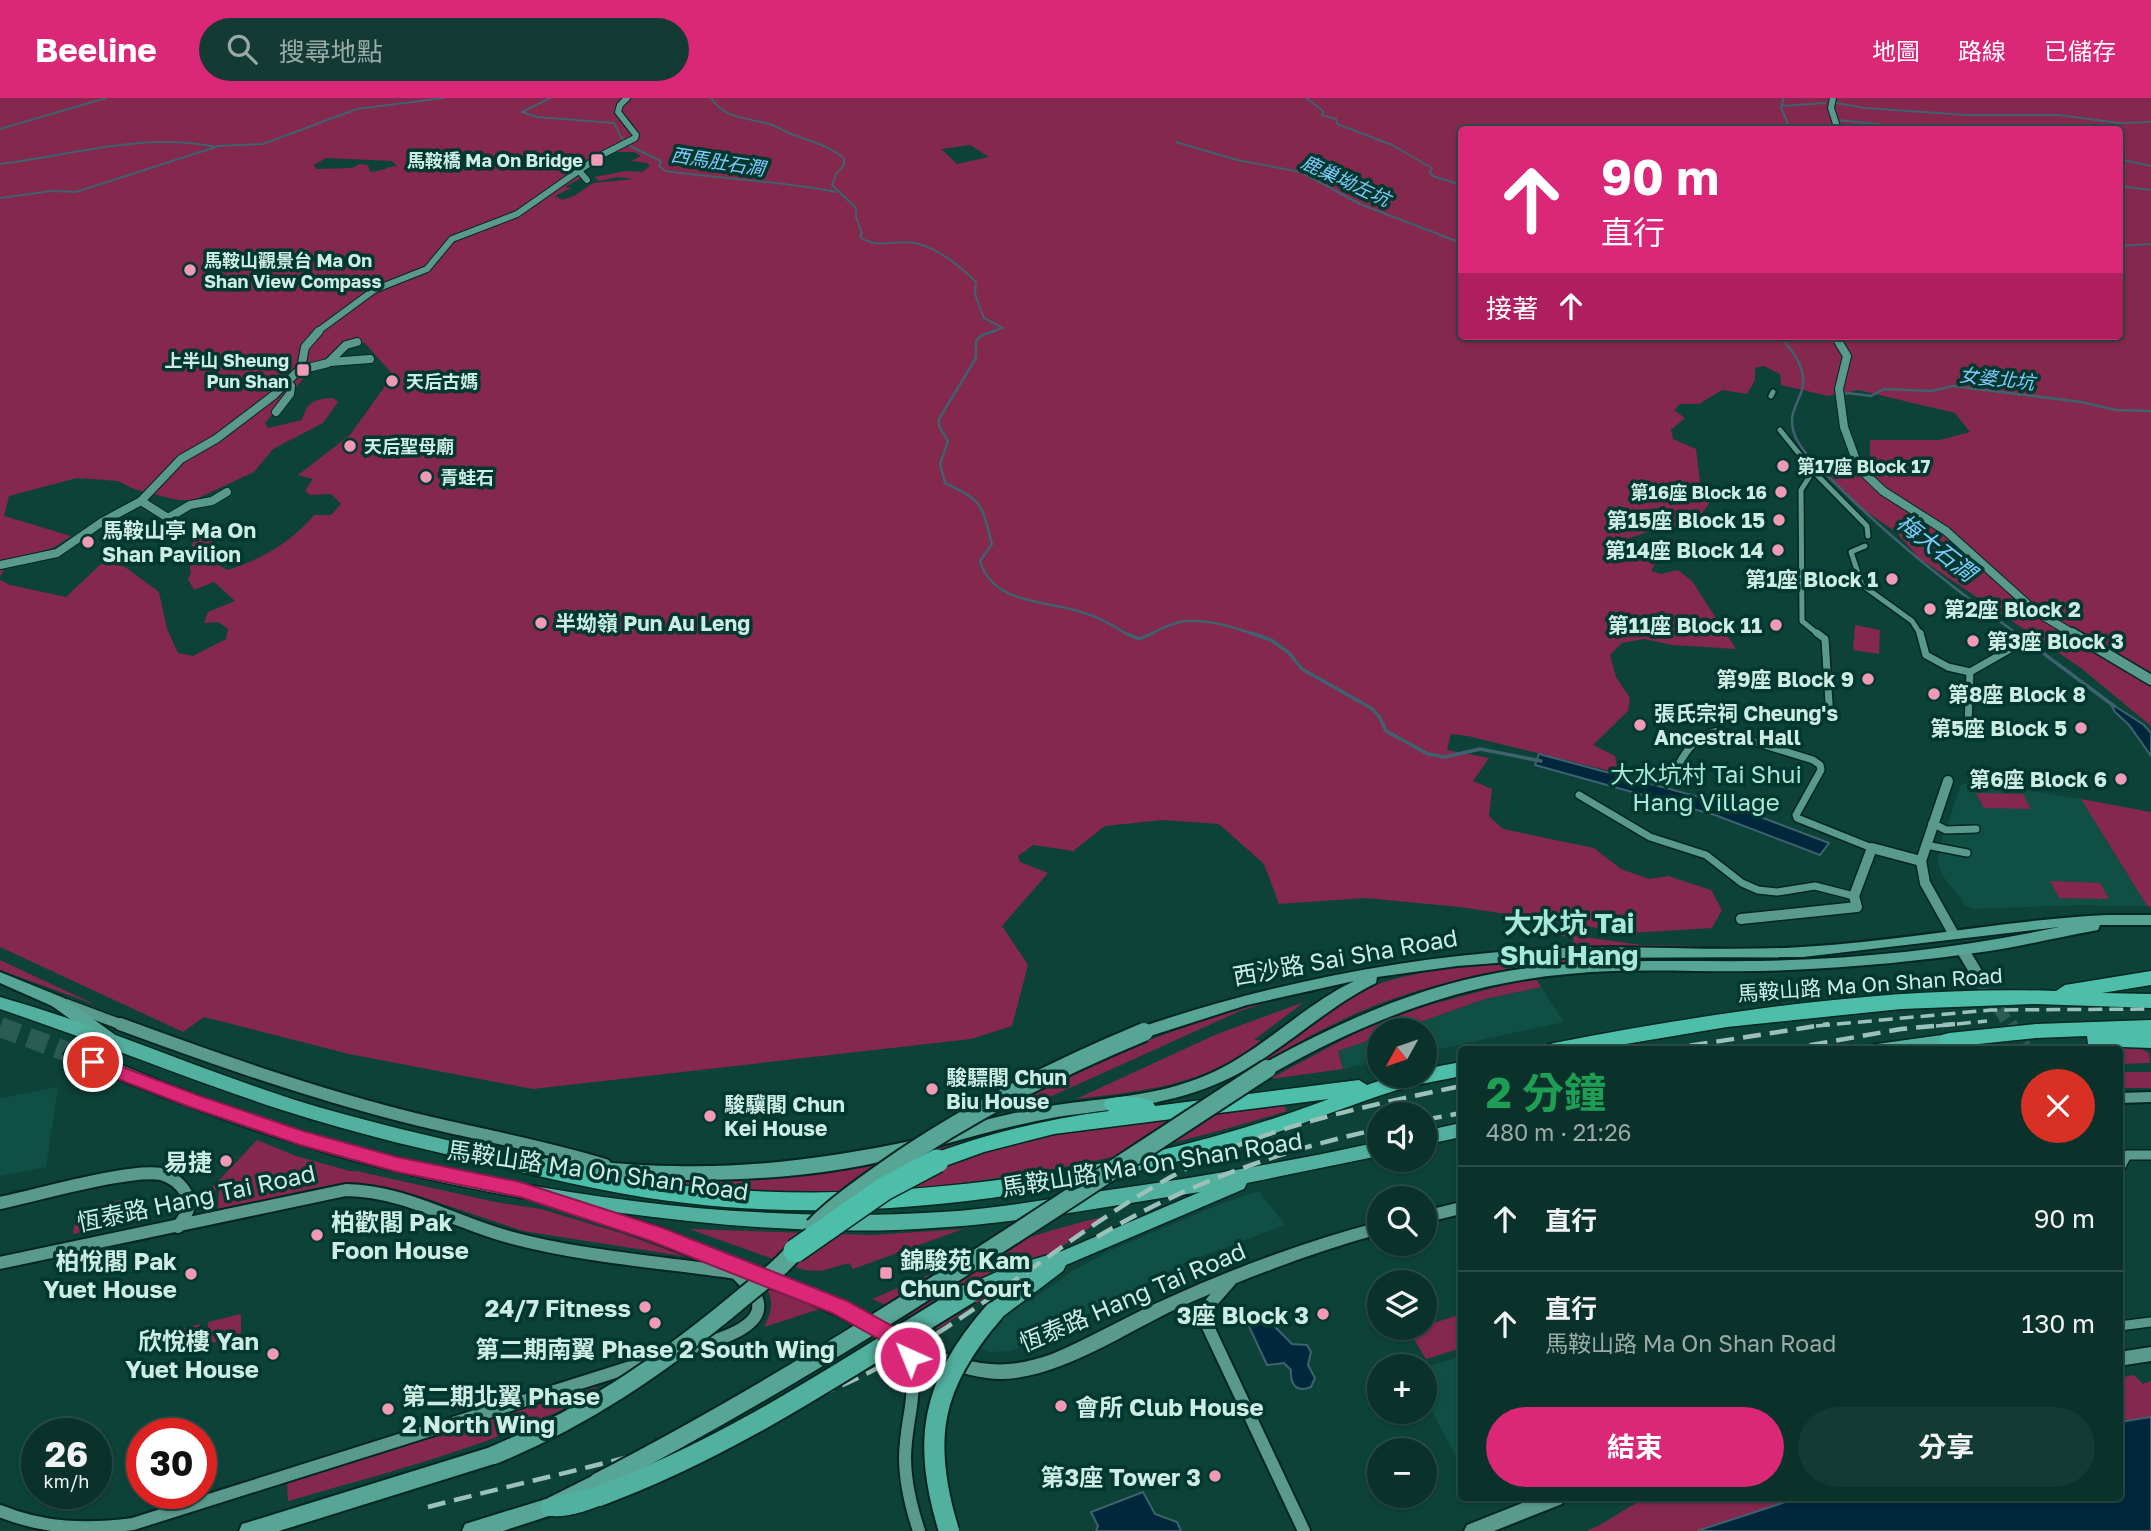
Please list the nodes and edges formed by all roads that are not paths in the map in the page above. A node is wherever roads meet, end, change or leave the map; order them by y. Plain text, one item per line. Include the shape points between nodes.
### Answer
1 (627, 98) edge
2 (1833, 98) edge
3 (1837, 126) edge
4 (598, 157) junction
5 (604, 162) dead end
6 (580, 172) junction
7 (587, 180) dead end
8 (1837, 340) edge
9 (357, 342) dead end
10 (370, 359) dead end
11 (330, 362) junction
12 (300, 370) junction
13 (285, 384) junction
14 (276, 412) dead end
15 (1780, 430) dead end
16 (1812, 471) junction
17 (227, 492) dead end
18 (141, 501) junction
19 (1868, 536) dead end
20 (1865, 546) dead end
21 (0, 565) edge
22 (2014, 647) dead end
23 (1970, 672) junction
24 (2151, 680) edge
25 (1830, 719) dead end
26 (1968, 725) dead end
27 (1679, 779) dead end
28 (1948, 780) dead end
29 (1579, 795) dead end
30 (1932, 823) junction
31 (1976, 829) dead end
32 (1926, 845) junction
33 (1872, 848) junction
34 (1967, 853) dead end
35 (1921, 861) junction
36 (1854, 896) junction
37 (1741, 919) dead end
38 (2151, 920) edge
39 (1954, 933) junction
40 (1962, 949) junction
41 (1636, 959) junction
42 (1402, 969) junction
43 (0, 977) edge
44 (2151, 978) edge
45 (1980, 979) tunnel mouth
46 (2038, 997) junction
47 (2151, 1001) edge
48 (58, 1002) junction
49 (0, 1003) edge
50 (2151, 1027) edge
51 (109, 1039) junction
52 (1949, 1040) junction
53 (2151, 1041) edge
54 (1576, 1046) edge
55 (1906, 1046) edge
56 (74, 1054) tunnel mouth
57 (1458, 1070) edge
58 (1437, 1074) edge
59 (1367, 1087) edge
60 (1380, 1088) edge
61 (2151, 1097) edge
62 (2123, 1098) edge
63 (1113, 1105) junction
64 (1187, 1108) junction
65 (1458, 1131) edge
66 (1437, 1135) edge
67 (1367, 1152) edge
68 (2151, 1155) edge
69 (2123, 1163) edge
70 (526, 1165) junction
71 (647, 1171) junction
72 (1266, 1173) junction
73 (520, 1189) junction
74 (0, 1203) edge
75 (1458, 1209) edge
76 (1437, 1214) edge
77 (178, 1227) junction
78 (1367, 1232) edge
79 (795, 1251) junction
80 (1067, 1257) junction
81 (4, 1263) edge
82 (735, 1272) junction
83 (759, 1277) junction
84 (1233, 1278) junction
85 (2151, 1322) edge
86 (2123, 1326) edge
87 (901, 1341) junction
88 (2151, 1354) edge
89 (2123, 1358) edge
90 (598, 1489) junction
91 (1549, 1501) edge
92 (551, 1507) joint
93 (0, 1511) edge
94 (249, 1531) edge
95 (472, 1531) edge
96 (919, 1531) edge
97 (949, 1531) edge
98 (1304, 1531) edge
99 (1474, 1531) edge

1 - 4 street via 618,112 636,135
2 - 3 street
4 - 5 street
4 - 6 street
6 - 7 street
6 - 12 street via 514,215 452,239 428,269 378,288 335,318 309,341
8 - 24 street via 1847,356 1839,389 1844,428 1865,475 1946,531 2035,611
9 - 11 street via 346,344
10 - 11 street
11 - 12 street
12 - 13 street
13 - 14 street via 291,393
13 - 18 street via 222,436 181,458
15 - 16 street
16 - 19 street via 1867,526
16 - 25 street via 1801,490 1802,621 1825,639
17 - 18 street via 168,518
18 - 21 street via 57,553
20 - 23 street via 1851,552 1863,587 1899,610 1924,635 1926,655
22 - 23 street
23 - 26 street
27 - 33 street via 1675,771 1679,763 1701,734 1709,731 1813,760 1821,770 1797,818
28 - 30 street
29 - 36 street via 1650,837 1706,855 1758,890 1815,886
30 - 31 street via 1946,830
30 - 32 street
32 - 34 street
32 - 35 street
33 - 35 street
33 - 36 street
35 - 39 street via 1925,884
36 - 37 street via 1857,907
38 - 39 main road via 2068,920
38 - 40 main road
39 - 40 main road
39 - 41 main road via 1774,953
40 - 41 main road via 1786,965
40 - 45 street
41 - 42 main road, 西沙路 Sai Sha Road via 1541,954
41 - 90 main road, bridge via 1452,988 1367,1016 1318,1040 792,1378
42 - 63 main road, 馬鞍山路 Ma On Shan Road via 1332,998 1259,1055 1225,1074 1172,1093
42 - 79 main road, 西沙路 Sai Sha Road, bridge via 1262,995 1144,1032 1047,1073 933,1138 830,1213
43 - 48 main road, 馬鞍山路 Ma On Shan Road
44 - 46 highway
46 - 47 highway, 馬鞍山路 Ma On Shan Road
46 - 54 highway, 馬鞍山路 Ma On Shan Road via 1791,1011
48 - 51 main road, 馬鞍山路 Ma On Shan Road
48 - 71 street, 馬鞍山路 Ma On Shan Road via 333,1097 483,1136
49 - 51 main road
50 - 52 highway
51 - 70 main road, 馬鞍山路 Ma On Shan Road via 289,1105 418,1142
52 - 53 highway
52 - 55 main road
56 - 73 main road, 馬鞍山路 Ma On Shan Road via 320,1143
57 - 58 highway, 馬鞍山路 Ma On Shan Road
59 - 64 highway
60 - 70 highway, 馬鞍山路 Ma On Shan Road via 1306,1116 1176,1154 951,1195 830,1200 708,1196 599,1182
61 - 62 street
63 - 64 highway
63 - 71 main road, 馬鞍山路 Ma On Shan Road via 1040,1114 831,1162 719,1172
64 - 79 highway, bridge via 1054,1126 948,1156 903,1178
65 - 66 main road
67 - 72 main road, 馬鞍山路 Ma On Shan Road
68 - 69 street via 2127,1156
70 - 71 main road, 馬鞍山路 Ma On Shan Road
72 - 73 main road, 馬鞍山路 Ma On Shan Road via 1033,1210 923,1221 740,1218
72 - 80 main road
73 - 83 main road via 655,1234
74 - 77 street via 131,1175 160,1174 178,1182 189,1198 188,1212
75 - 76 street
77 - 81 street, 恆泰路 Hang Tai Road
77 - 82 street, 恆泰路 Hang Tai Road via 346,1190 380,1190 508,1236
78 - 84 street, 恆泰路 Hang Tai Road
79 - 94 main road, 西沙路 Sai Sha Road, bridge via 646,1376 580,1417 494,1455
80 - 90 main road, bridge via 970,1293 739,1433 639,1483
80 - 97 main road, bridge via 994,1312 962,1350 946,1382 932,1445 934,1479
82 - 83 street, 恆泰路 Hang Tai Road
82 - 93 street via 756,1292 758,1309 743,1329 708,1342 142,1521 70,1529 30,1523
83 - 87 street, 恆泰路 Hang Tai Road via 818,1297
84 - 87 street, 恆泰路 Hang Tai Road via 1039,1368 1000,1373 973,1369
84 - 98 street via 1212,1299 1208,1326
85 - 86 street
87 - 96 street via 916,1382 906,1459 908,1490
88 - 89 street
90 - 92 main road
91 - 99 street
92 - 95 main road

